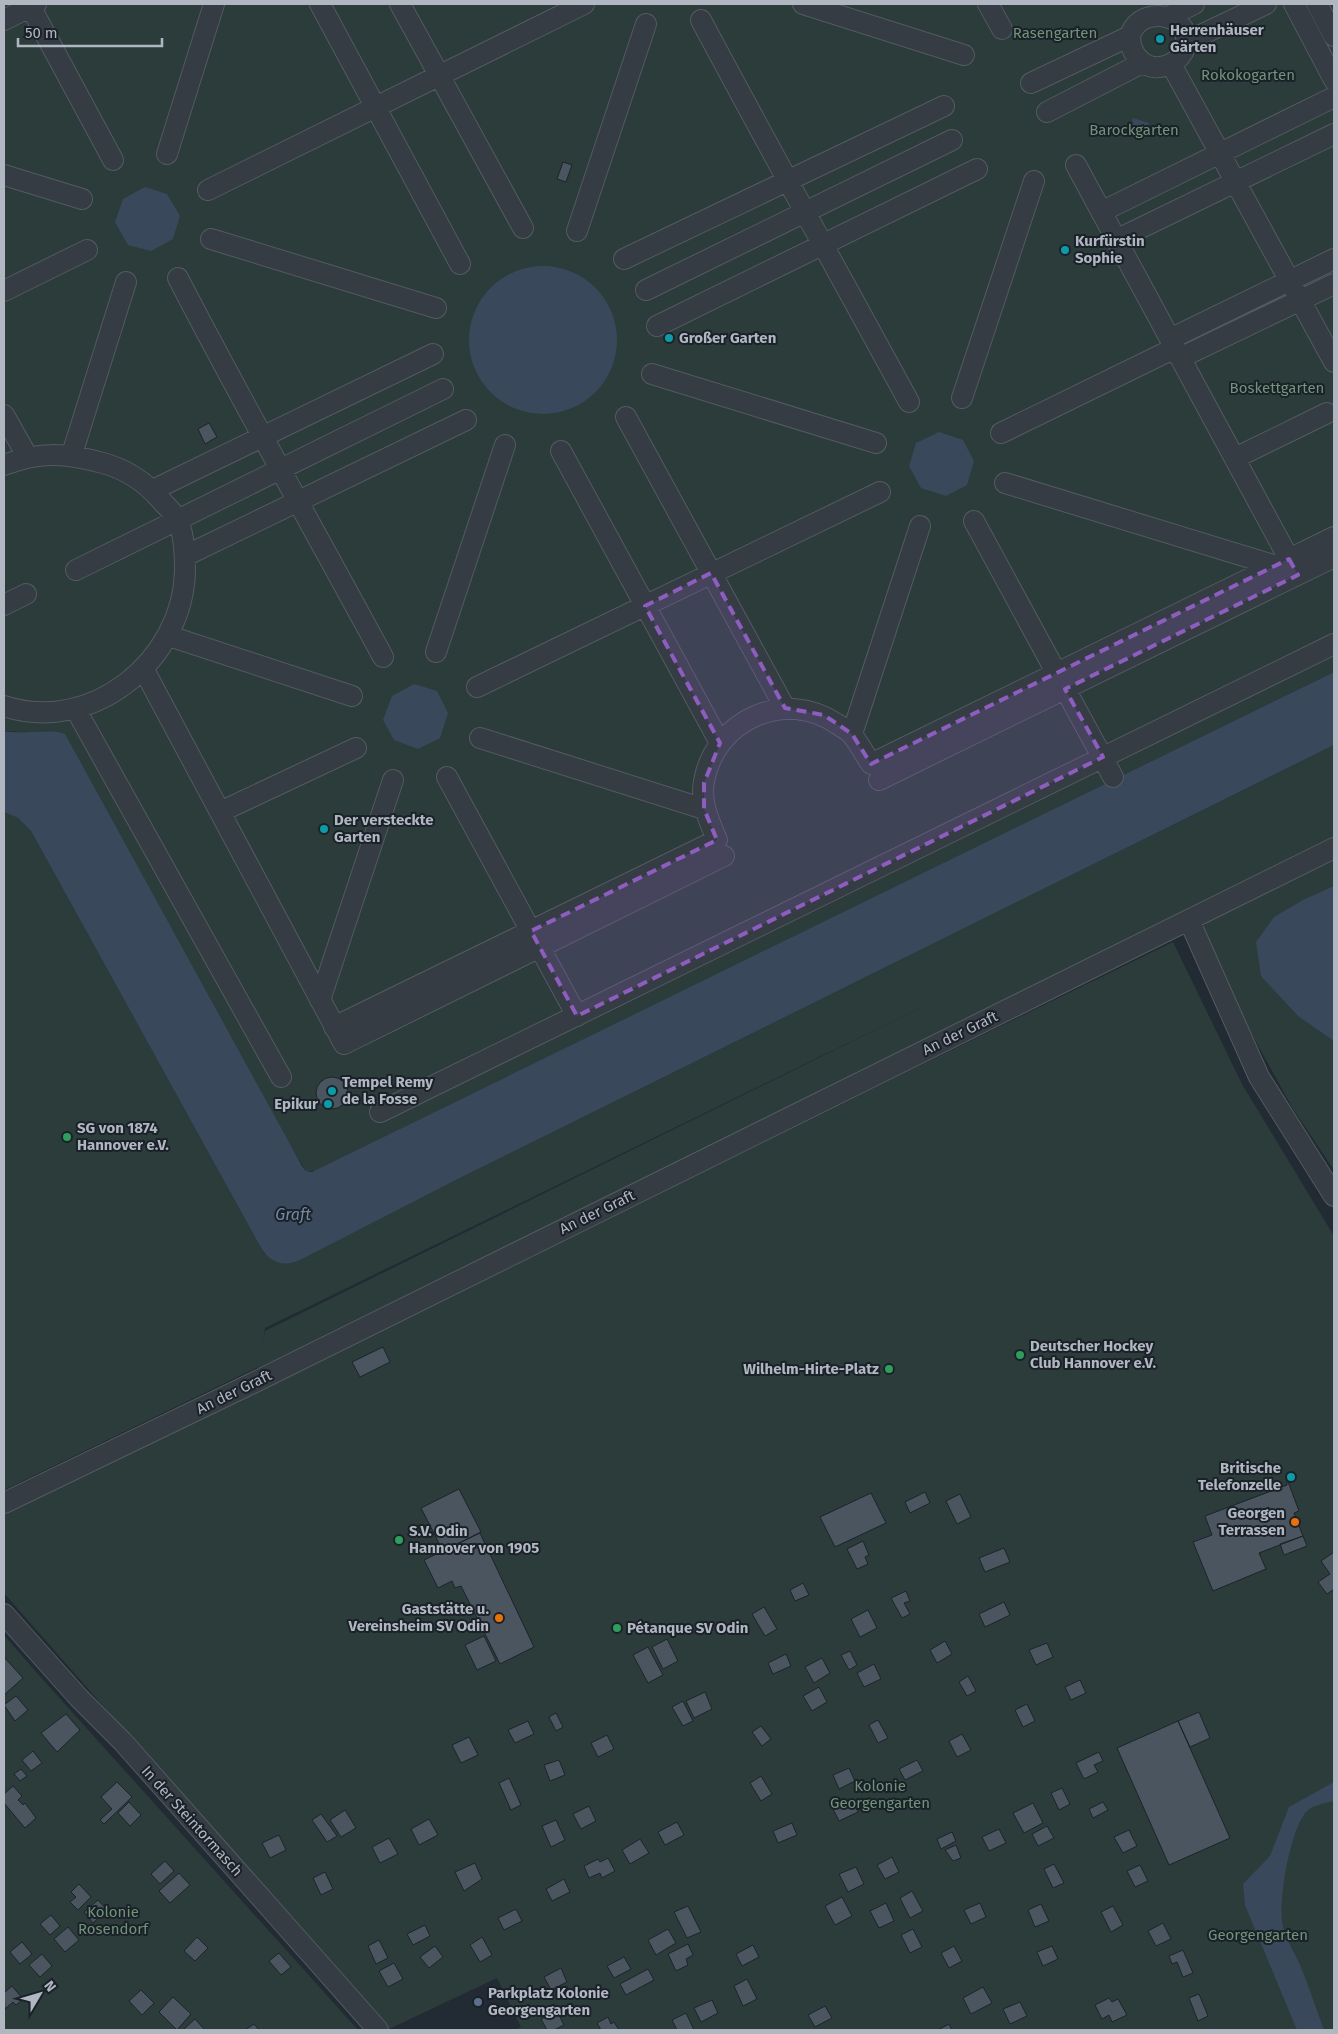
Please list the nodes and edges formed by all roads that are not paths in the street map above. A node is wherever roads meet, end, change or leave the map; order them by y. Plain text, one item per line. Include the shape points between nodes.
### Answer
1 (214, 4) edge
2 (320, 4) edge
3 (400, 4) edge
4 (584, 4) edge
5 (803, 4) edge
6 (988, 4) edge
7 (1194, 4) edge
8 (1266, 4) edge
9 (1294, 4) edge
10 (1317, 4) edge
11 (32, 5) edge
12 (1142, 9) edge
13 (1172, 15) junction
14 (4, 20) edge
15 (701, 20) dead end
16 (646, 24) dead end
17 (1002, 29) dead end
18 (1130, 36) junction
19 (1334, 36) edge
20 (1186, 42) junction
21 (964, 55) dead end
22 (1142, 63) junction
23 (1171, 64) junction
24 (440, 75) junction
25 (1334, 80) edge
26 (1031, 83) dead end
27 (1334, 98) edge
28 (944, 106) dead end
29 (375, 108) junction
30 (1047, 112) dead end
31 (1334, 134) edge
32 (952, 140) dead end
33 (1220, 153) junction
34 (166, 154) dead end
35 (113, 160) dead end
36 (1076, 164) dead end
37 (977, 169) dead end
38 (4, 175) edge
39 (786, 181) junction
40 (1034, 181) dead end
41 (1236, 182) junction
42 (208, 190) dead end
43 (82, 199) dead end
44 (1101, 212) junction
45 (804, 213) junction
46 (523, 228) dead end
47 (577, 230) dead end
48 (211, 239) dead end
49 (1116, 240) junction
50 (823, 244) junction
51 (87, 250) dead end
52 (624, 259) dead end
53 (1334, 259) edge
54 (460, 264) dead end
55 (178, 278) dead end
56 (1290, 281) junction
57 (126, 282) dead end
58 (1334, 284) edge
59 (646, 290) dead end
60 (4, 291) edge
61 (1301, 300) junction
62 (436, 308) dead end
63 (657, 326) dead end
64 (1175, 349) junction
65 (433, 354) dead end
66 (1334, 362) edge
67 (652, 374) dead end
68 (443, 389) dead end
69 (962, 398) dead end
70 (909, 402) dead end
71 (1328, 413) dead end
72 (4, 415) edge
73 (626, 417) dead end
74 (466, 420) dead end
75 (1001, 432) dead end
76 (261, 437) junction
77 (876, 443) dead end
78 (505, 445) dead end
79 (561, 451) dead end
80 (72, 454) junction
81 (26, 456) junction
82 (1235, 458) junction
83 (4, 464) edge
84 (281, 469) junction
85 (1005, 483) dead end
86 (153, 490) junction
87 (880, 492) dead end
88 (299, 502) junction
89 (178, 519) junction
90 (974, 521) dead end
91 (920, 526) dead end
92 (1334, 537) edge
93 (185, 556) junction
94 (1334, 557) edge
95 (1287, 566) junction
96 (76, 570) dead end
97 (712, 573) junction
98 (26, 594) dead end
99 (4, 605) edge
100 (645, 606) junction
101 (169, 636) junction
102 (1334, 644) edge
103 (436, 652) dead end
104 (384, 658) dead end
105 (144, 670) junction
106 (1061, 681) junction
107 (477, 687) dead end
108 (352, 696) dead end
109 (4, 706) edge
110 (75, 708) junction
111 (785, 708) junction
112 (852, 734) junction
113 (480, 738) dead end
114 (720, 743) junction
115 (356, 748) dead end
116 (1103, 758) junction
117 (1114, 776) dead end
118 (447, 777) dead end
119 (393, 780) dead end
120 (879, 780) dead end
121 (704, 809) junction
122 (220, 812) junction
123 (1334, 848) edge
124 (724, 856) dead end
125 (1189, 920) junction
126 (536, 939) junction
127 (320, 1000) junction
128 (577, 1016) junction
129 (281, 1076) dead end
130 (380, 1112) dead end
131 (1334, 1196) edge
132 (4, 1503) edge
133 (4, 1614) edge
134 (378, 2030) edge

1 - 34 street
2 - 29 street
3 - 24 street
4 - 24 street
5 - 21 street
6 - 17 street
7 - 13 street
8 - 20 street
9 - 25 street
10 - 19 street
11 - 14 street
11 - 35 street
12 - 13 street
12 - 18 street
13 - 20 street via 1182,24
15 - 39 street
16 - 47 street
18 - 22 street via 1131,49
18 - 26 street
20 - 23 street via 1180,56
22 - 23 street via 1156,67
22 - 30 street
23 - 33 street
24 - 29 street
24 - 46 street
27 - 33 street
28 - 39 street
29 - 42 street
29 - 54 street
31 - 41 street
32 - 45 street
33 - 41 street
33 - 44 street
36 - 44 street
37 - 50 street
38 - 43 street
39 - 45 street
39 - 52 street
40 - 69 street
41 - 49 street
41 - 56 street
44 - 49 street
45 - 50 street
45 - 59 street
48 - 62 street
49 - 64 street
50 - 63 street
50 - 70 street
51 - 60 street
53 - 56 street
55 - 76 street
56 - 61 street
56 - 64 street
57 - 80 street
58 - 61 street
61 - 64 street
61 - 66 street
64 - 75 street
64 - 82 street
65 - 76 street
67 - 77 street
68 - 84 street
71 - 82 street
72 - 81 street
73 - 97 street
74 - 88 street
76 - 84 street
76 - 86 street
78 - 103 street
79 - 100 street
80 - 81 street
80 - 86 street via 115,466
81 - 83 street
82 - 95 street
84 - 88 street
84 - 89 street
85 - 95 street
86 - 89 street
87 - 97 street
88 - 93 street
88 - 104 street
89 - 93 street
89 - 96 street
90 - 106 street
91 - 112 street
92 - 95 street
93 - 101 street via 185,588
94 - 95 street
95 - 106 street
97 - 100 street
97 - 111 street
98 - 99 street
100 - 107 street
100 - 114 street
101 - 105 street
101 - 108 street
102 - 116 street
105 - 110 street via 116,692
105 - 122 street
106 - 112 street via 871,764
106 - 116 street
106 - 120 street
109 - 110 street via 41,712
110 - 129 street
111 - 112 street via 824,715
111 - 114 street via 769,710 747,719
113 - 121 street
114 - 121 street via 710,761 704,783
115 - 122 street
116 - 117 street
116 - 128 street
118 - 126 street
119 - 127 street
121 - 126 street via 716,840
122 - 127 street
123 - 125 street, An der Graft
124 - 126 street
125 - 131 street via 1259,1077
125 - 132 street, An der Graft
126 - 127 street via 344,1044
126 - 128 street
128 - 130 street
133 - 134 street, In der Steintormasch via 123,1742

